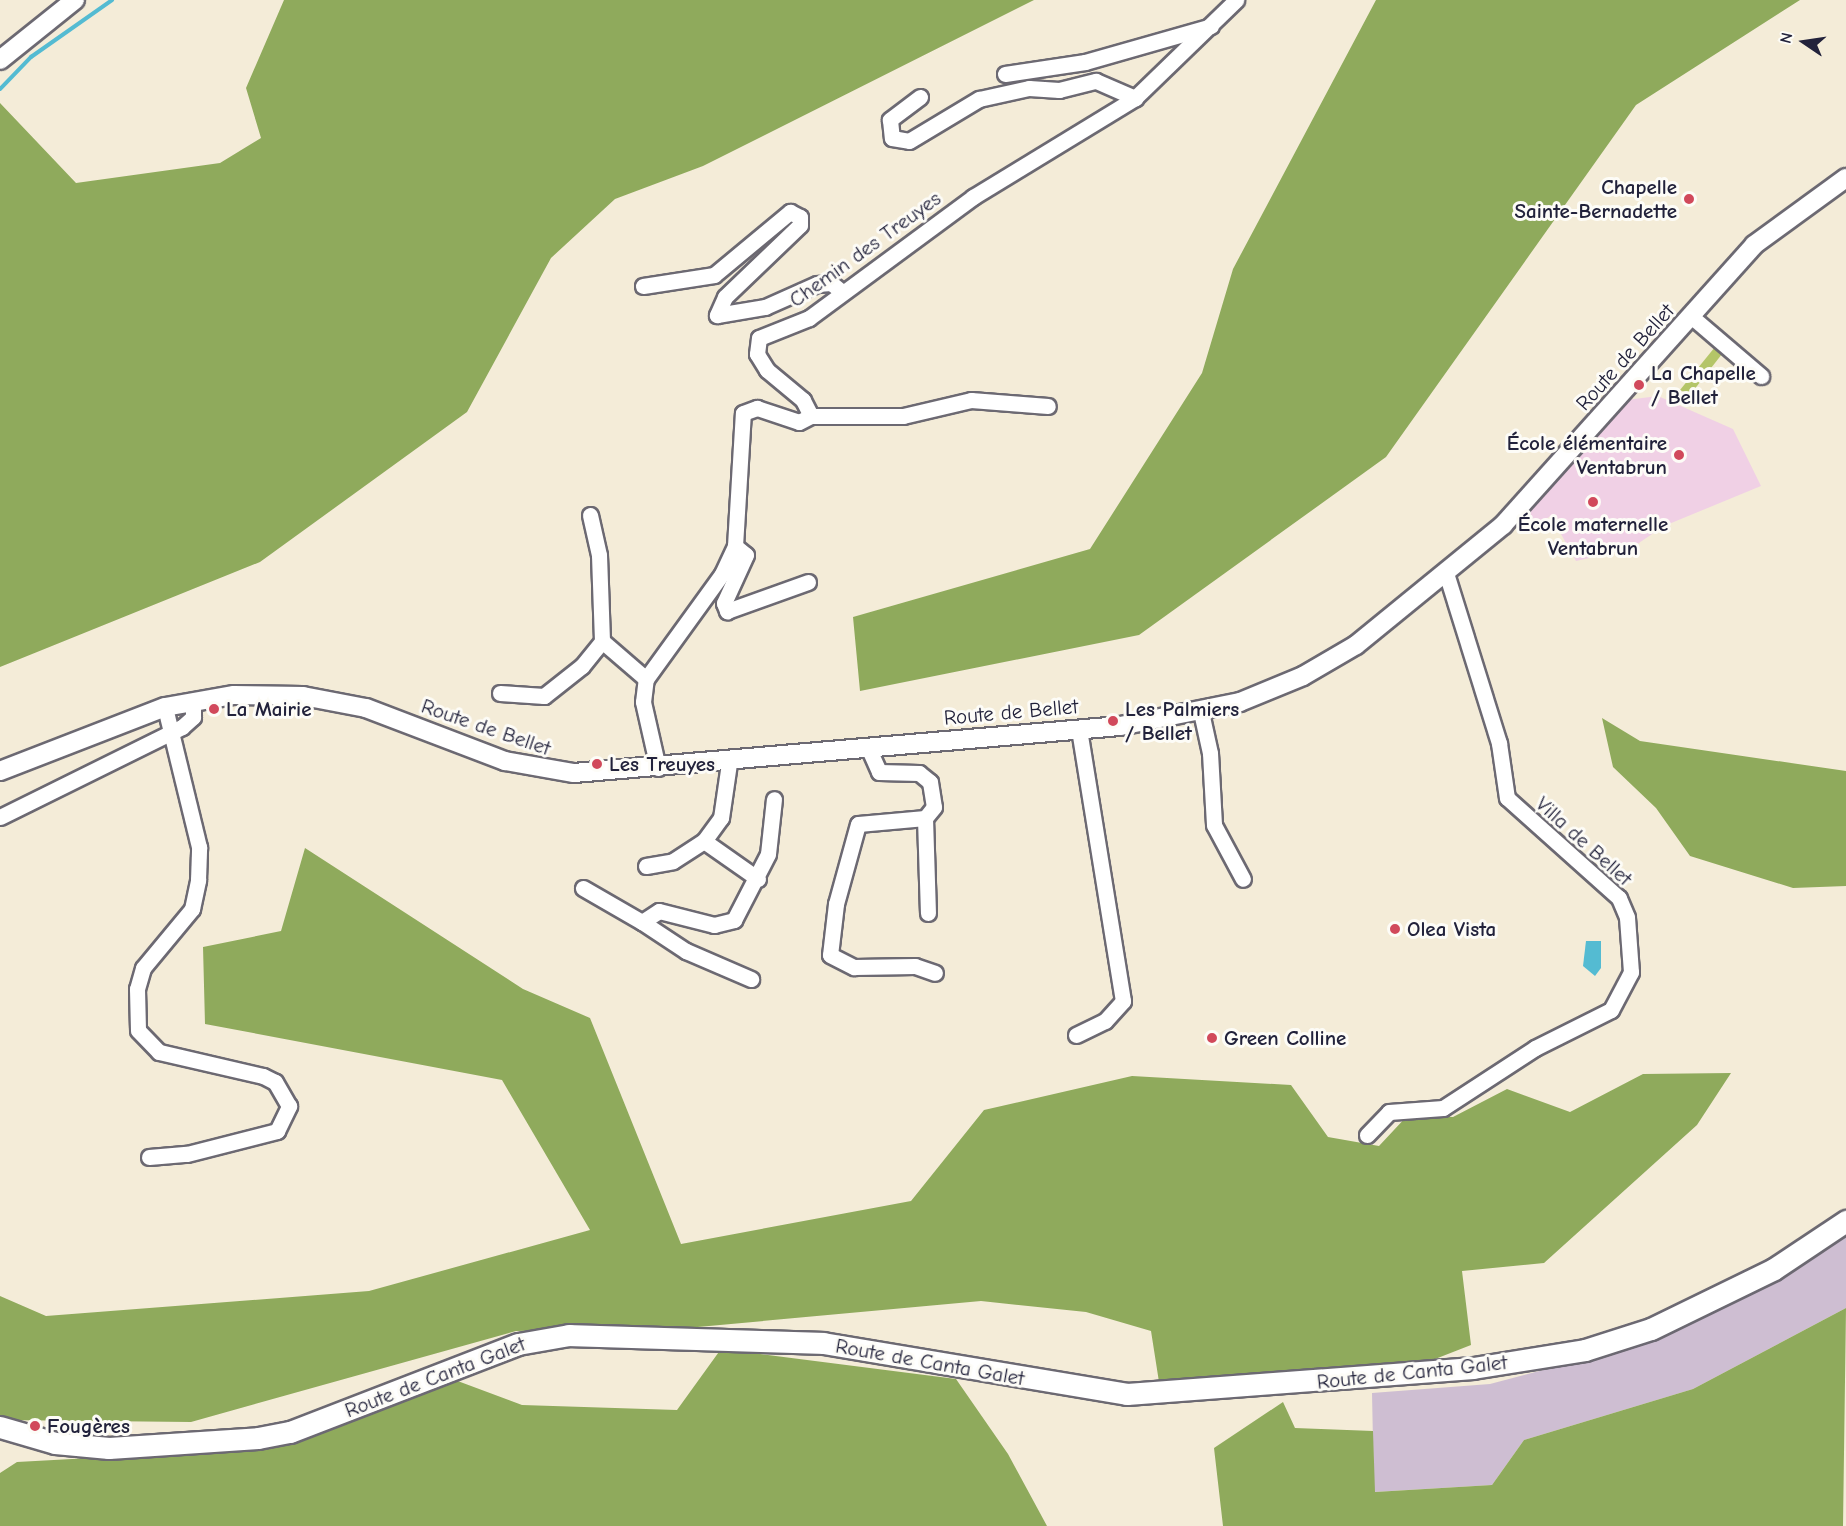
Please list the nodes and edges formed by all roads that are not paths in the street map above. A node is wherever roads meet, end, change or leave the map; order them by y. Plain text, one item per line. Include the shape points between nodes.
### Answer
1 (75, 0) edge
2 (1236, 0) edge
3 (1211, 26) junction
4 (0, 60) edge
5 (1005, 75) dead end
6 (920, 97) dead end
7 (1135, 98) junction
8 (1846, 178) edge
9 (643, 286) dead end
10 (842, 292) junction
11 (1692, 317) junction
12 (1761, 376) dead end
13 (1048, 406) dead end
14 (811, 416) junction
15 (590, 514) dead end
16 (735, 546) junction
17 (1446, 573) junction
18 (808, 582) dead end
19 (602, 641) junction
20 (646, 679) junction
21 (500, 693) dead end
22 (193, 702) junction
23 (165, 707) junction
24 (1201, 712) junction
25 (1079, 729) junction
26 (168, 736) junction
27 (868, 747) junction
28 (729, 763) junction
29 (658, 768) junction
30 (0, 771) edge
31 (774, 799) dead end
32 (0, 817) edge
33 (925, 818) junction
34 (704, 841) junction
35 (646, 866) dead end
36 (758, 879) junction
37 (1243, 879) dead end
38 (583, 888) dead end
39 (928, 913) dead end
40 (642, 922) junction
41 (935, 973) dead end
42 (751, 979) dead end
43 (1076, 1035) dead end
44 (1367, 1135) dead end
45 (149, 1157) dead end
46 (1846, 1221) edge
47 (0, 1427) edge

1 - 4 street
2 - 3 street, Chemin des Treuyes
3 - 5 street via 1085,62
3 - 7 street, Chemin des Treuyes
6 - 7 street via 890,120 892,138 909,141 979,99 1029,88 1059,90 1096,81
7 - 10 street, Chemin des Treuyes via 973,197
8 - 11 street, Route de Bellet via 1754,244
9 - 10 street via 714,275 790,212 801,217 800,225 725,297 717,315 765,307 817,284 831,283
10 - 14 street, Chemin des Treuyes via 809,318 764,334 757,344 766,370 803,400
11 - 12 street
11 - 17 street, Route de Bellet via 1525,502
13 - 14 street via 971,400 903,416
14 - 16 street via 800,422 757,408 743,412
15 - 19 street via 599,555
16 - 18 street via 746,555 724,603 727,612
16 - 20 street via 722,574
17 - 24 street, Route de Bellet via 1330,661 1269,692
17 - 44 street, Villa de Bellet via 1499,743 1507,798 1619,898 1627,917 1632,972 1611,1010 1535,1048 1443,1108 1389,1112
19 - 20 street
19 - 21 street via 582,666 544,696
20 - 29 street via 643,702
22 - 23 street, Route de Bellet
22 - 26 street via 189,723
22 - 29 street, Route de Bellet via 234,695 303,696 366,708 533,769 574,773
23 - 26 street
23 - 30 street, Route de Bellet
24 - 25 street, Route de Bellet
24 - 37 street via 1210,753 1214,825
25 - 27 street, Route de Bellet
25 - 43 street via 1123,1001 1105,1021
26 - 32 street
26 - 45 street via 198,847 198,880 188,915 143,968 137,989 138,1030 159,1052 275,1082 290,1107 278,1131 187,1154
27 - 28 street, Route de Bellet
27 - 33 street via 879,772 919,773 930,782 934,807
28 - 29 street, Route de Bellet
28 - 34 street via 721,818
31 - 36 street via 768,854
33 - 39 street
33 - 41 street via 858,824 836,904 830,955 854,967 915,966
34 - 35 street via 673,861
34 - 36 street
36 - 40 street via 734,920 714,925 659,911
38 - 40 street
40 - 42 street via 686,951
46 - 47 main road, Route de Canta Galet via 1774,1269 1651,1329 1585,1350 1473,1368 1127,1394 823,1343 569,1335 518,1344 269,1436 109,1448 55,1443

